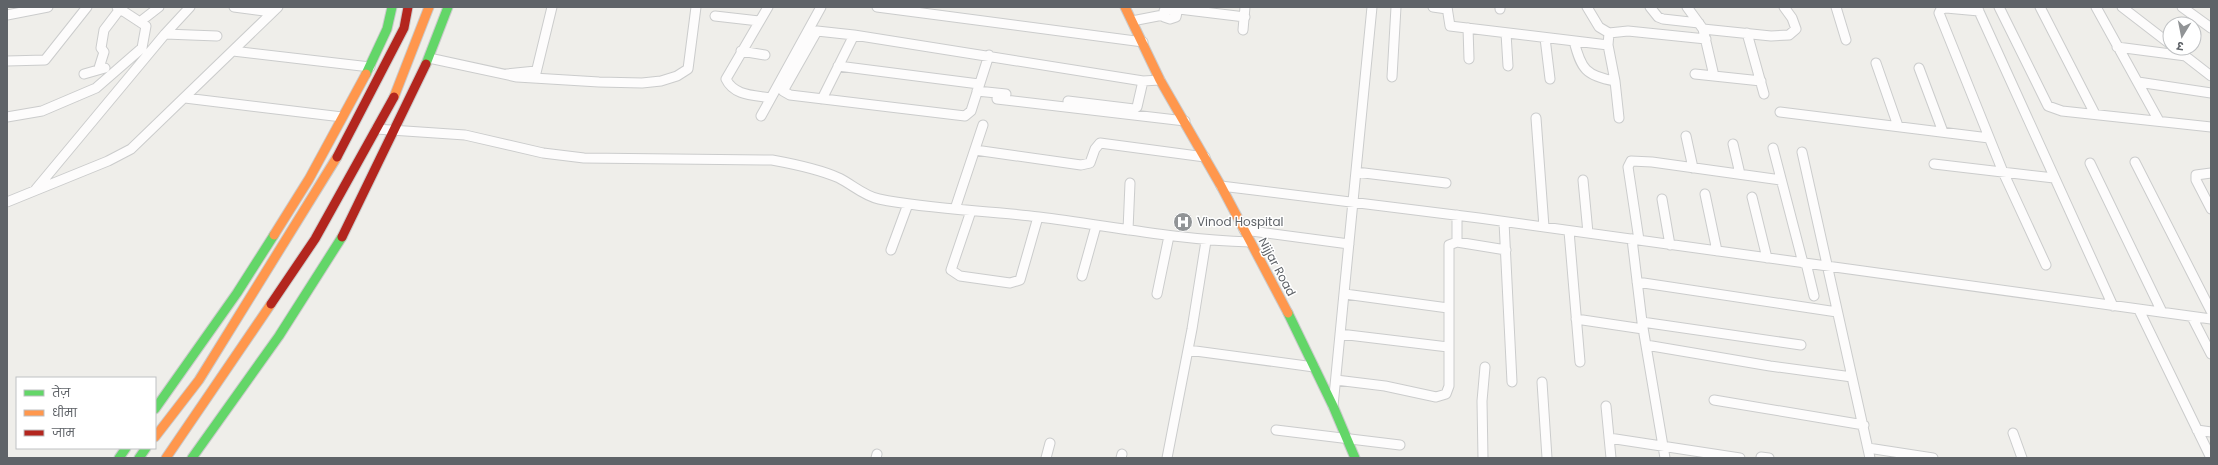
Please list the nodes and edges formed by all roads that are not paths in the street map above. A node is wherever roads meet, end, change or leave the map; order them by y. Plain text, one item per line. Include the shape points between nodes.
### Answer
1 (12, 7) edge
2 (48, 7) edge
3 (87, 7) edge
4 (159, 7) edge
5 (190, 7) edge
6 (234, 7) edge
7 (392, 7) edge
8 (408, 7) edge
9 (429, 7) edge
10 (448, 7) edge
11 (552, 7) edge
12 (696, 7) edge
13 (768, 7) edge
14 (822, 7) edge
15 (878, 7) edge
16 (881, 7) edge
17 (1125, 7) edge
18 (1245, 7) edge
19 (1372, 7) edge
20 (1396, 7) edge
21 (1433, 7) edge
22 (1587, 7) edge
23 (1650, 7) edge
24 (1687, 7) edge
25 (1784, 7) edge
26 (1836, 7) edge
27 (1999, 7) edge
28 (2040, 7) edge
29 (2096, 7) edge
30 (2122, 7) edge
31 (2182, 7) edge
32 (119, 8) edge
33 (1447, 8) edge
34 (1955, 8) edge
35 (1179, 9) edge
36 (1978, 9) edge
37 (275, 10) edge
38 (1161, 12) edge
39 (8, 15) edge
40 (715, 16) dead end
41 (1245, 17) junction
42 (142, 21) junction
43 (759, 21) junction
44 (1132, 21) junction
45 (1701, 26) junction
46 (2210, 27) edge
47 (1468, 28) junction
48 (1243, 30) dead end
49 (1506, 33) junction
50 (1609, 33) junction
51 (1747, 33) junction
52 (165, 34) junction
53 (854, 35) junction
54 (217, 36) dead end
55 (1545, 38) junction
56 (2162, 38) edge
57 (1706, 39) junction
58 (1846, 40) dead end
59 (1574, 41) junction
60 (1142, 42) junction
61 (1608, 44) junction
62 (2117, 47) junction
63 (233, 51) junction
64 (742, 51) junction
65 (2162, 53) edge
66 (765, 55) dead end
67 (989, 55) junction
68 (2186, 56) edge
69 (429, 58) junction
70 (1469, 59) dead end
71 (7, 61) edge
72 (1876, 63) dead end
73 (838, 66) junction
74 (1508, 66) dead end
75 (370, 67) junction
76 (100, 68) junction
77 (118, 68) junction
78 (1919, 68) dead end
79 (84, 74) dead end
80 (536, 74) junction
81 (1695, 74) dead end
82 (1714, 76) junction
83 (2211, 76) edge
84 (1392, 77) dead end
85 (1550, 79) dead end
86 (1160, 80) junction
87 (1615, 80) junction
88 (1143, 81) junction
89 (1761, 81) junction
90 (2138, 82) junction
91 (978, 87) junction
92 (2211, 93) edge
93 (1764, 94) dead end
94 (185, 98) junction
95 (771, 98) junction
96 (822, 99) junction
97 (997, 99) dead end
98 (1780, 112) dead end
99 (2095, 114) junction
100 (761, 116) dead end
101 (7, 117) edge
102 (342, 117) junction
103 (1536, 118) dead end
104 (1619, 118) dead end
105 (1185, 121) junction
106 (2159, 122) junction
107 (983, 125) dead end
108 (1898, 126) junction
109 (2211, 127) edge
110 (376, 129) junction
111 (394, 129) junction
112 (1944, 132) junction
113 (1686, 136) dead end
114 (1989, 138) junction
115 (1733, 144) dead end
116 (1773, 148) dead end
117 (975, 150) junction
118 (1802, 152) dead end
119 (1205, 157) junction
120 (2135, 162) dead end
121 (2090, 163) dead end
122 (1934, 164) dead end
123 (1693, 168) junction
124 (1356, 172) junction
125 (2003, 172) junction
126 (2211, 173) edge
127 (1740, 174) junction
128 (2054, 178) junction
129 (1583, 180) dead end
130 (1781, 180) junction
131 (1130, 183) dead end
132 (1446, 183) dead end
133 (1221, 186) junction
134 (35, 190) junction
135 (1704, 194) dead end
136 (1752, 197) dead end
137 (1662, 199) dead end
138 (7, 202) edge
139 (1352, 202) junction
140 (908, 204) junction
141 (954, 209) junction
142 (2211, 209) edge
143 (971, 211) junction
144 (1457, 215) junction
145 (1038, 217) junction
146 (1504, 222) junction
147 (1096, 226) junction
148 (1544, 227) junction
149 (1128, 230) junction
150 (1244, 230) junction
151 (1569, 230) junction
152 (1588, 233) junction
153 (1168, 236) junction
154 (1635, 240) junction
155 (1206, 241) junction
156 (1250, 242) junction
157 (1457, 242) junction
158 (1349, 244) junction
159 (1670, 244) junction
160 (891, 250) dead end
161 (1506, 250) junction
162 (1717, 251) junction
163 (1767, 258) junction
164 (1804, 263) junction
165 (2046, 265) dead end
166 (1828, 266) junction
167 (1082, 276) dead end
168 (1637, 282) junction
169 (1157, 294) dead end
170 (1345, 294) junction
171 (1814, 296) dead end
172 (2113, 306) junction
173 (1448, 308) junction
174 (2139, 310) junction
175 (2211, 311) edge
176 (1837, 312) junction
177 (2162, 312) junction
178 (2192, 317) junction
179 (1576, 319) junction
180 (2211, 320) edge
181 (1643, 326) junction
182 (1340, 334) junction
183 (1646, 345) junction
184 (1800, 345) dead end
185 (1448, 347) junction
186 (1188, 350) junction
187 (2211, 354) edge
188 (1580, 362) dead end
189 (1314, 367) junction
190 (1485, 367) dead end
191 (1852, 377) junction
192 (1336, 380) junction
193 (1512, 382) dead end
194 (1542, 382) dead end
195 (1714, 400) dead end
196 (1333, 406) junction
197 (1606, 406) dead end
198 (156, 408) edge
199 (1864, 426) junction
200 (1276, 430) dead end
201 (2197, 430) junction
202 (2211, 432) edge
203 (2013, 433) dead end
204 (156, 436) edge
205 (1608, 438) junction
206 (1348, 439) junction
207 (1050, 443) dead end
208 (1400, 445) dead end
209 (1663, 446) junction
210 (125, 449) edge
211 (145, 449) edge
212 (1869, 453) edge
213 (118, 458) edge
214 (139, 458) edge
215 (166, 458) edge
216 (192, 458) edge
217 (1046, 458) edge
218 (1167, 458) edge
219 (1354, 458) edge
220 (1483, 458) edge
221 (1547, 458) edge
222 (1610, 458) edge
223 (1665, 458) edge
224 (1740, 458) edge
225 (1933, 458) edge
226 (2022, 458) edge
227 (2211, 458) edge

1 - 39 street
2 - 39 street
3 - 71 street via 45,60
4 - 42 street
5 - 52 street
6 - 37 street
7 - 75 street via 387,29
8 - 204 street via 404,28 328,176 198,380
9 - 110 street via 398,89
10 - 69 street via 442,31
11 - 80 street
12 - 80 street via 688,69 678,76 624,84
13 - 43 street
14 - 95 street
15 - 16 street
16 - 60 street
17 - 44 street, Nijjar Road
18 - 41 street
19 - 124 street
20 - 84 street
21 - 33 street
22 - 50 street via 1599,27
23 - 45 street via 1663,19
24 - 45 street
25 - 51 street via 1795,24 1794,33 1782,37
26 - 58 street
27 - 99 street via 2048,106 2062,111
28 - 99 street
29 - 62 street
30 - 56 street
31 - 46 street
32 - 42 street
32 - 76 street via 104,30 101,48 104,52
33 - 47 street via 1450,26
34 - 36 street
34 - 114 street via 1941,9 1939,13
35 - 38 street via 1173,19
35 - 41 street
36 - 128 street
37 - 63 street
38 - 44 street
40 - 43 street
41 - 48 street
42 - 77 street via 146,31 142,48
43 - 64 street
44 - 60 street, Nijjar Road
45 - 51 street
45 - 57 street
47 - 49 street
47 - 70 street
49 - 55 street
49 - 74 street
50 - 57 street via 1628,31
50 - 61 street
51 - 89 street
52 - 54 street
52 - 134 street
53 - 67 street
53 - 73 street
53 - 96 street via 817,31 784,91 790,95
55 - 59 street
55 - 85 street
57 - 82 street
59 - 61 street
59 - 87 street via 1579,61 1586,73 1599,79
60 - 86 street, Nijjar Road
61 - 87 street
62 - 65 street
62 - 90 street
63 - 75 street
63 - 94 street
64 - 66 street
64 - 95 street via 727,76 728,84 735,91
67 - 88 street
67 - 91 street
68 - 83 street
69 - 80 street via 516,78
69 - 111 street
72 - 108 street
73 - 91 street
73 - 96 street
75 - 102 street
76 - 77 street
76 - 79 street
77 - 101 street via 92,90 42,111
78 - 112 street
81 - 82 street
82 - 89 street
86 - 88 street
86 - 105 street, Nijjar Road
87 - 104 street
88 - 91 street via 1137,107 1134,109
89 - 93 street
90 - 92 street
90 - 106 street
91 - 96 street via 968,114 960,117
94 - 102 street
94 - 134 street via 131,149 108,162
95 - 100 street
97 - 105 street
98 - 108 street
99 - 106 street
102 - 198 street via 309,179 259,259
103 - 148 street
105 - 119 street, Nijjar Road
106 - 109 street
107 - 117 street
108 - 112 street
110 - 111 street
110 - 215 street via 315,239
111 - 140 street via 465,135 543,153 584,158 778,161 839,178 867,195
111 - 216 street via 376,171 328,260 271,347
112 - 114 street
113 - 123 street
114 - 125 street
115 - 127 street
116 - 130 street
117 - 119 street via 1081,165 1090,163 1100,143
117 - 141 street
118 - 166 street
119 - 133 street, Nijjar Road
120 - 175 street
121 - 177 street
122 - 125 street
123 - 127 street
123 - 154 street via 1638,160 1628,164
124 - 132 street
124 - 139 street
125 - 128 street
125 - 165 street
126 - 142 street via 2196,175 2196,180
127 - 130 street
128 - 172 street
129 - 152 street
130 - 164 street
131 - 149 street
133 - 139 street
133 - 150 street, Nijjar Road
134 - 138 street
135 - 162 street
136 - 163 street
137 - 159 street
139 - 144 street
139 - 158 street
140 - 141 street
140 - 160 street
141 - 143 street
143 - 145 street
143 - 145 street via 951,270 960,276 1010,283 1020,280
144 - 146 street
144 - 157 street
145 - 147 street
146 - 148 street
146 - 161 street
147 - 149 street
147 - 167 street
148 - 151 street
149 - 153 street
150 - 156 street, Nijjar Road
150 - 158 street
151 - 152 street
151 - 179 street
152 - 154 street
153 - 155 street
153 - 169 street
154 - 159 street
154 - 168 street
155 - 156 street
155 - 186 street
156 - 189 street, Nijjar Road
157 - 161 street
157 - 173 street via 1449,245
158 - 170 street
159 - 162 street
161 - 193 street
162 - 163 street
163 - 164 street
164 - 166 street
164 - 171 street
166 - 172 street
166 - 176 street
168 - 176 street
168 - 181 street
170 - 173 street
170 - 182 street
172 - 174 street
173 - 185 street
174 - 177 street
174 - 201 street
176 - 191 street
177 - 178 street
178 - 180 street
178 - 187 street
179 - 181 street
179 - 188 street
181 - 183 street
181 - 184 street
182 - 185 street
182 - 192 street
183 - 191 street
183 - 209 street
185 - 192 street via 1449,391 1443,396 1436,397 1385,386
186 - 189 street
186 - 218 street
189 - 196 street, Nijjar Road
190 - 220 street via 1482,401
191 - 199 street
192 - 196 street
194 - 221 street
195 - 199 street
196 - 206 street, Nijjar Road
197 - 205 street
199 - 212 street
200 - 206 street
201 - 202 street
201 - 227 street
203 - 226 street
205 - 209 street
205 - 222 street
206 - 208 street
206 - 219 street, Nijjar Road
207 - 217 street
209 - 223 street
209 - 224 street
210 - 213 street
211 - 214 street
212 - 225 street

